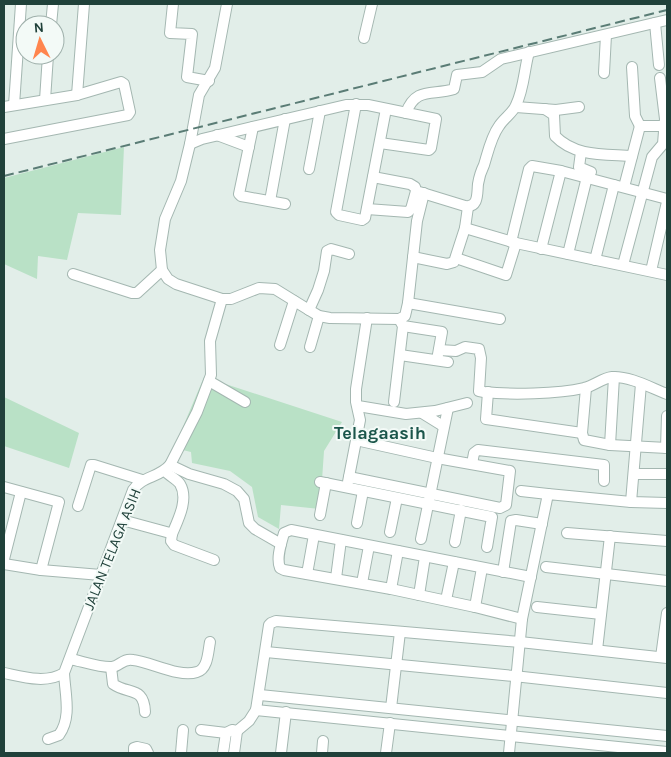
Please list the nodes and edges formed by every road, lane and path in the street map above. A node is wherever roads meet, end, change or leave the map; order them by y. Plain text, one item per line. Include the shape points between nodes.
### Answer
1 (22, 4) edge
2 (84, 4) edge
3 (173, 4) edge
4 (227, 4) edge
5 (372, 4) edge
6 (667, 20) edge
7 (655, 23) junction
8 (606, 34) junction
9 (364, 38) dead end
10 (529, 52) junction
11 (47, 65) edge
12 (659, 65) dead end
13 (632, 67) dead end
14 (604, 73) dead end
15 (660, 78) dead end
16 (209, 81) junction
17 (77, 95) junction
18 (45, 100) junction
19 (356, 104) junction
20 (9, 106) edge
21 (516, 107) junction
22 (579, 107) dead end
23 (386, 109) junction
24 (545, 110) junction
25 (320, 111) junction
26 (406, 113) junction
27 (285, 119) junction
28 (253, 126) junction
29 (640, 126) junction
30 (665, 126) junction
31 (216, 135) junction
32 (4, 139) edge
33 (380, 143) junction
34 (190, 144) junction
35 (249, 147) junction
36 (581, 152) junction
37 (663, 153) edge
38 (632, 156) junction
39 (309, 169) dead end
40 (561, 171) junction
41 (373, 177) junction
42 (587, 178) junction
43 (621, 184) junction
44 (420, 192) junction
45 (642, 192) junction
46 (667, 200) edge
47 (270, 201) junction
48 (285, 204) dead end
49 (468, 206) junction
50 (367, 209) junction
51 (465, 228) junction
52 (513, 242) junction
53 (541, 248) junction
54 (349, 254) dead end
55 (568, 254) junction
56 (413, 257) junction
57 (456, 258) junction
58 (595, 260) junction
59 (622, 265) junction
60 (162, 270) junction
61 (650, 271) junction
62 (73, 274) dead end
63 (667, 275) edge
64 (222, 298) junction
65 (294, 301) junction
66 (408, 304) junction
67 (309, 310) junction
68 (319, 316) junction
69 (367, 318) junction
70 (500, 319) dead end
71 (401, 322) junction
72 (280, 345) dead end
73 (310, 347) dead end
74 (400, 355) junction
75 (438, 355) junction
76 (448, 362) dead end
77 (614, 377) junction
78 (209, 381) junction
79 (641, 384) junction
80 (586, 388) junction
81 (488, 392) junction
82 (667, 394) edge
83 (244, 402) dead end
84 (394, 402) dead end
85 (466, 403) dead end
86 (358, 406) junction
87 (448, 408) junction
88 (422, 413) junction
89 (667, 416) edge
90 (443, 426) junction
91 (582, 433) junction
92 (356, 440) junction
93 (610, 445) junction
94 (636, 447) junction
95 (667, 448) edge
96 (515, 453) junction
97 (437, 458) junction
98 (472, 464) junction
99 (168, 468) junction
100 (510, 471) junction
101 (634, 474) junction
102 (667, 474) edge
103 (142, 480) junction
104 (604, 481) dead end
105 (348, 482) junction
106 (4, 487) edge
107 (363, 491) junction
108 (521, 491) dead end
109 (21, 492) junction
110 (548, 494) junction
111 (396, 498) junction
112 (429, 499) junction
113 (631, 502) junction
114 (667, 503) edge
115 (78, 506) dead end
116 (461, 510) junction
117 (320, 515) dead end
118 (122, 520) junction
119 (357, 523) dead end
120 (542, 524) junction
121 (390, 532) dead end
122 (567, 532) dead end
123 (172, 534) junction
124 (314, 535) junction
125 (610, 536) junction
126 (421, 539) dead end
127 (341, 540) junction
128 (667, 541) edge
129 (455, 542) dead end
130 (281, 544) junction
131 (369, 546) junction
132 (487, 547) dead end
133 (398, 551) junction
134 (426, 557) junction
135 (4, 559) edge
136 (214, 560) dead end
137 (454, 562) junction
138 (4, 564) edge
139 (546, 567) dead end
140 (482, 568) junction
141 (41, 570) junction
142 (503, 572) junction
143 (307, 574) junction
144 (605, 574) junction
145 (101, 575) junction
146 (336, 578) junction
147 (531, 578) junction
148 (667, 580) edge
149 (362, 583) junction
150 (392, 589) junction
151 (419, 595) junction
152 (446, 600) junction
153 (475, 607) junction
154 (537, 607) dead end
155 (601, 614) junction
156 (667, 618) edge
157 (522, 619) junction
158 (400, 632) junction
159 (210, 642) dead end
160 (520, 642) junction
161 (597, 650) junction
162 (266, 652) junction
163 (664, 658) edge
164 (70, 659) junction
165 (396, 665) junction
166 (111, 667) junction
167 (4, 673) edge
168 (64, 673) junction
169 (517, 676) junction
170 (667, 693) edge
171 (260, 695) junction
172 (391, 708) junction
173 (256, 710) junction
174 (145, 712) dead end
175 (286, 712) junction
176 (513, 720) junction
177 (390, 723) junction
178 (183, 730) dead end
179 (201, 730) dead end
180 (237, 731) junction
181 (226, 734) junction
182 (512, 735) junction
183 (667, 736) edge
184 (48, 739) dead end
185 (324, 741) dead end
186 (667, 752) edge
187 (134, 753) edge
188 (148, 753) edge
189 (181, 753) edge
190 (223, 753) edge
191 (234, 753) edge
192 (281, 753) edge
193 (322, 753) edge
194 (386, 753) edge
195 (510, 753) edge

1 - 20 street
2 - 17 street
3 - 16 street via 170,33 192,34 187,76
4 - 16 street via 215,68
5 - 9 street
6 - 7 street
7 - 8 street
7 - 12 street
8 - 10 street
8 - 14 street
10 - 21 street
10 - 26 street via 501,59 482,72 457,75 454,89 420,94
11 - 18 street
13 - 29 street via 635,116
15 - 30 street
16 - 34 street via 199,95
17 - 18 street
17 - 32 street via 121,82 130,113
18 - 20 street
19 - 23 street
19 - 25 street
19 - 50 street via 336,212 363,220
21 - 24 street
21 - 49 street via 495,132 478,185 478,197 474,204
22 - 24 street
23 - 26 street
23 - 33 street
24 - 36 street via 554,115 555,136
25 - 27 street
25 - 39 street
26 - 33 street via 436,119 430,149 423,151
27 - 28 street
27 - 47 street
28 - 31 street
28 - 35 street
29 - 30 street
29 - 38 street
30 - 37 street
31 - 34 street
31 - 35 street
33 - 41 street
34 - 60 street via 182,181 165,219 160,250
35 - 47 street via 239,194
36 - 38 street
36 - 43 street via 580,169
37 - 45 street via 652,156
38 - 43 street
40 - 42 street
40 - 52 street via 529,168
40 - 53 street
41 - 44 street via 410,184
41 - 50 street
42 - 43 street
42 - 55 street
43 - 45 street
43 - 58 street
44 - 49 street
44 - 50 street via 408,212
44 - 56 street
45 - 46 street
45 - 59 street
46 - 61 street
47 - 48 street
49 - 51 street
51 - 52 street
51 - 57 street
52 - 53 street
52 - 57 street via 506,275
53 - 55 street
54 - 67 street via 331,248 327,251 324,272
55 - 58 street
56 - 57 street via 447,264
56 - 66 street
58 - 59 street
59 - 61 street
60 - 62 street via 132,294
60 - 64 street via 176,284
61 - 63 street
64 - 65 street via 231,299 265,288 274,289
64 - 78 street via 210,341
65 - 67 street
65 - 72 street
66 - 70 street
66 - 71 street
67 - 68 street
68 - 69 street
68 - 73 street
69 - 71 street
69 - 86 street via 356,389
71 - 74 street
71 - 75 street via 442,332
74 - 75 street
74 - 84 street
75 - 76 street
75 - 81 street via 466,347 479,349 479,391
77 - 79 street
77 - 80 street
77 - 93 street
78 - 83 street
78 - 99 street
79 - 82 street
79 - 94 street
80 - 81 street
80 - 91 street
81 - 91 street via 486,419
85 - 87 street
86 - 88 street via 399,414
86 - 92 street via 360,420
87 - 88 street
87 - 90 street
88 - 90 street
89 - 95 street
90 - 97 street
91 - 93 street via 585,441
92 - 97 street
92 - 105 street
93 - 94 street
94 - 95 street
94 - 101 street
96 - 98 street via 478,450
96 - 100 street
96 - 104 street via 604,465
97 - 98 street
97 - 112 street
98 - 100 street
99 - 103 street, JALAN TELAGA ASIH
99 - 123 street via 183,494 182,508
99 - 130 street via 224,484 237,491 244,499 249,523
100 - 112 street via 506,505 502,507
101 - 102 street
101 - 113 street
103 - 115 street via 91,466
103 - 118 street, JALAN TELAGA ASIH via 133,490
105 - 107 street
105 - 112 street
105 - 117 street via 323,483
106 - 109 street
107 - 111 street
107 - 119 street
108 - 110 street
109 - 135 street
109 - 141 street via 60,503
110 - 113 street
110 - 120 street
111 - 112 street
111 - 121 street
112 - 116 street
112 - 126 street
113 - 114 street
116 - 129 street
116 - 132 street via 492,517
118 - 123 street
118 - 145 street, JALAN TELAGA ASIH
120 - 142 street via 512,521
120 - 147 street
122 - 125 street
123 - 136 street via 170,541 174,545
124 - 127 street
124 - 130 street via 287,531
124 - 143 street
125 - 128 street
125 - 144 street
127 - 131 street
127 - 146 street
130 - 143 street via 280,568
131 - 133 street
131 - 149 street
133 - 134 street
133 - 150 street
134 - 137 street
134 - 151 street
137 - 140 street
137 - 152 street
138 - 141 street
139 - 144 street
140 - 142 street
140 - 153 street
141 - 145 street
142 - 147 street
143 - 146 street
144 - 148 street
144 - 155 street
145 - 164 street, JALAN TELAGA ASIH
146 - 149 street
147 - 157 street
149 - 150 street
150 - 151 street
151 - 152 street
152 - 153 street
153 - 157 street
154 - 155 street
155 - 161 street
156 - 163 street
157 - 160 street
158 - 160 street
158 - 162 street via 276,621 270,625
158 - 165 street
159 - 166 street via 205,666 197,672 174,671 128,659
160 - 161 street
160 - 169 street
161 - 163 street
162 - 165 street
162 - 171 street
164 - 166 street
164 - 168 street, JALAN TELAGA ASIH
165 - 169 street
165 - 172 street
166 - 174 street via 112,684 139,695 144,701
167 - 168 street via 47,679
168 - 184 street via 65,722 59,736
169 - 170 street
169 - 176 street
171 - 172 street
171 - 173 street
172 - 176 street
173 - 175 street
173 - 180 street
175 - 177 street
175 - 192 street
176 - 182 street
176 - 183 street
177 - 182 street
177 - 194 street
178 - 189 street
179 - 181 street
180 - 181 street
180 - 191 street
181 - 190 street
182 - 186 street
182 - 195 street
185 - 193 street
187 - 188 street via 136,747 146,749

